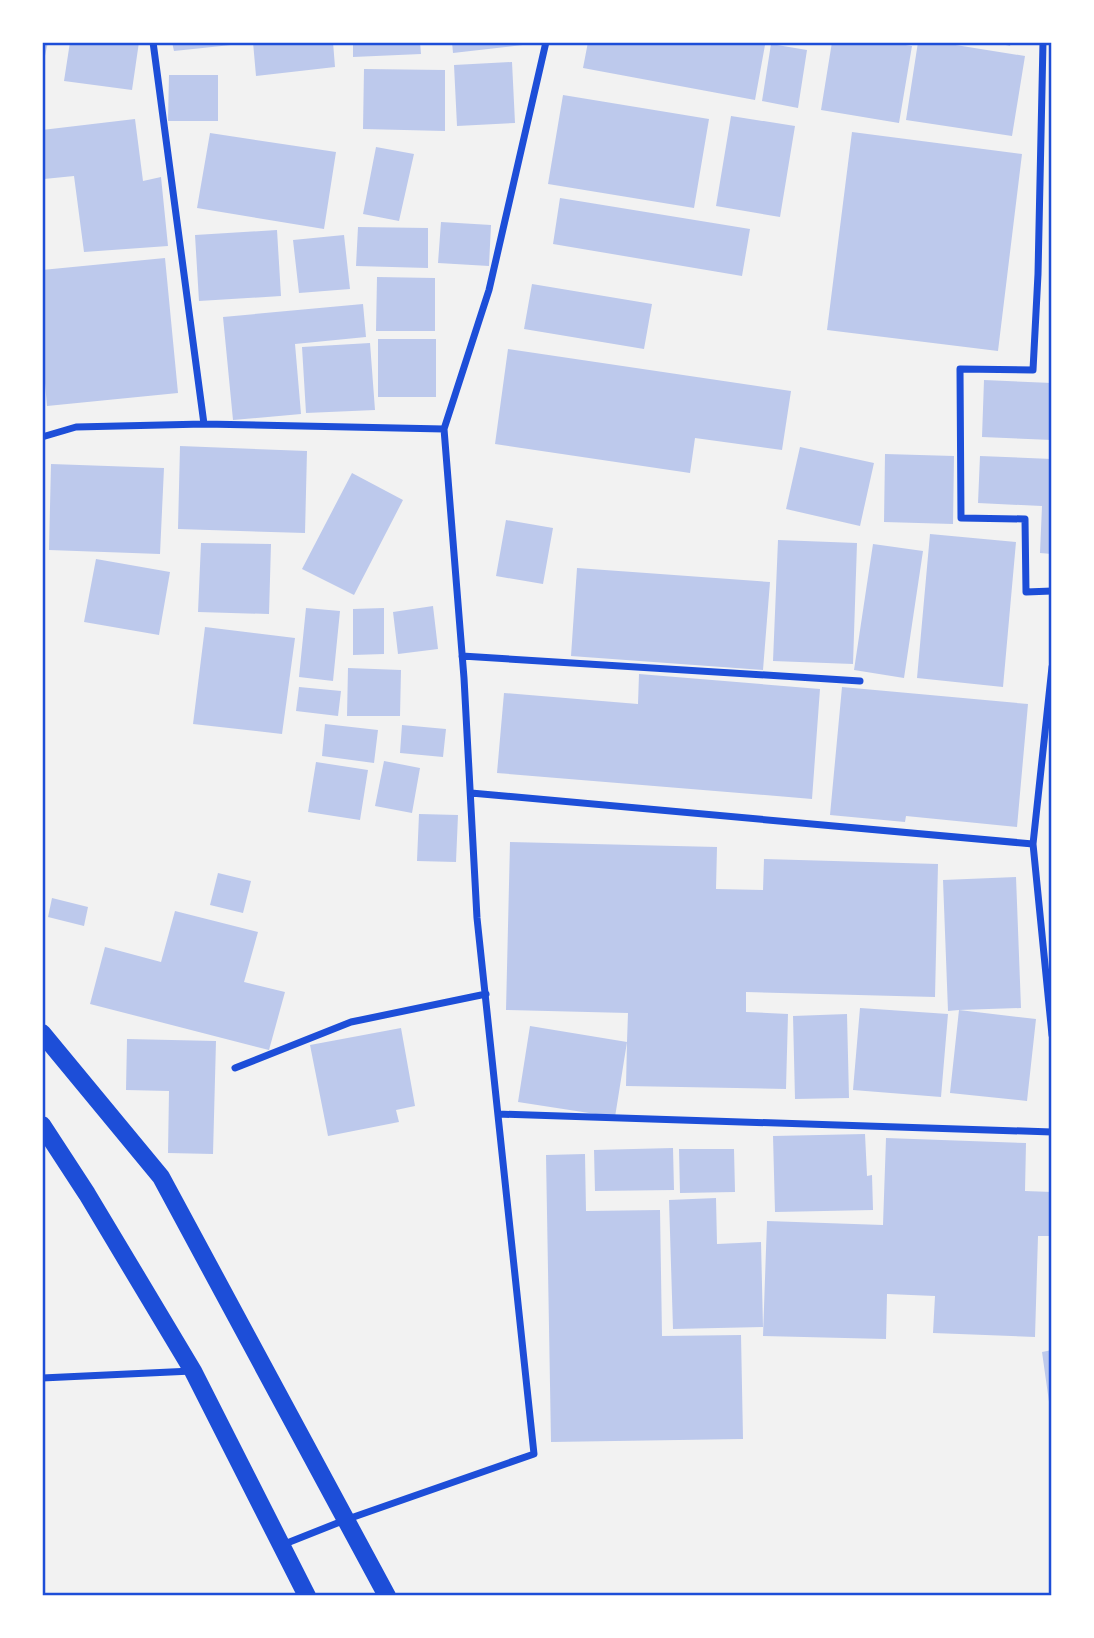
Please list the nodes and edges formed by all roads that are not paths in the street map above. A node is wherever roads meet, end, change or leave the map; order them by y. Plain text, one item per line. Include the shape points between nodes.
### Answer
1 (153, 42) edge
2 (546, 42) edge
3 (1044, 42) edge
4 (204, 424) junction
5 (444, 429) junction
6 (42, 437) edge
7 (1052, 592) edge
8 (462, 656) junction
9 (1052, 667) edge
10 (860, 681) dead end
11 (471, 793) junction
12 (1033, 844) junction
13 (486, 994) junction
14 (42, 1033) edge
15 (1052, 1035) edge
16 (235, 1068) dead end
17 (498, 1114) junction
18 (42, 1125) edge
19 (1052, 1132) edge
20 (192, 1371) junction
21 (42, 1378) edge
22 (345, 1520) junction
23 (281, 1545) junction
24 (307, 1596) edge
25 (387, 1596) edge

1 - 4 street
2 - 5 street via 489,290
3 - 7 street via 1033,370 960,369 961,518 1026,519 1026,592
4 - 5 street
4 - 6 street via 76,427
5 - 8 street
8 - 10 street
8 - 11 street
9 - 12 street
11 - 12 street
11 - 13 street
12 - 15 street
13 - 16 street via 351,1022
13 - 17 street
14 - 22 main road via 161,1177
17 - 19 street
17 - 22 street via 534,1454
18 - 20 main road
20 - 21 street
20 - 23 main road
22 - 23 street
22 - 25 main road
23 - 24 main road

